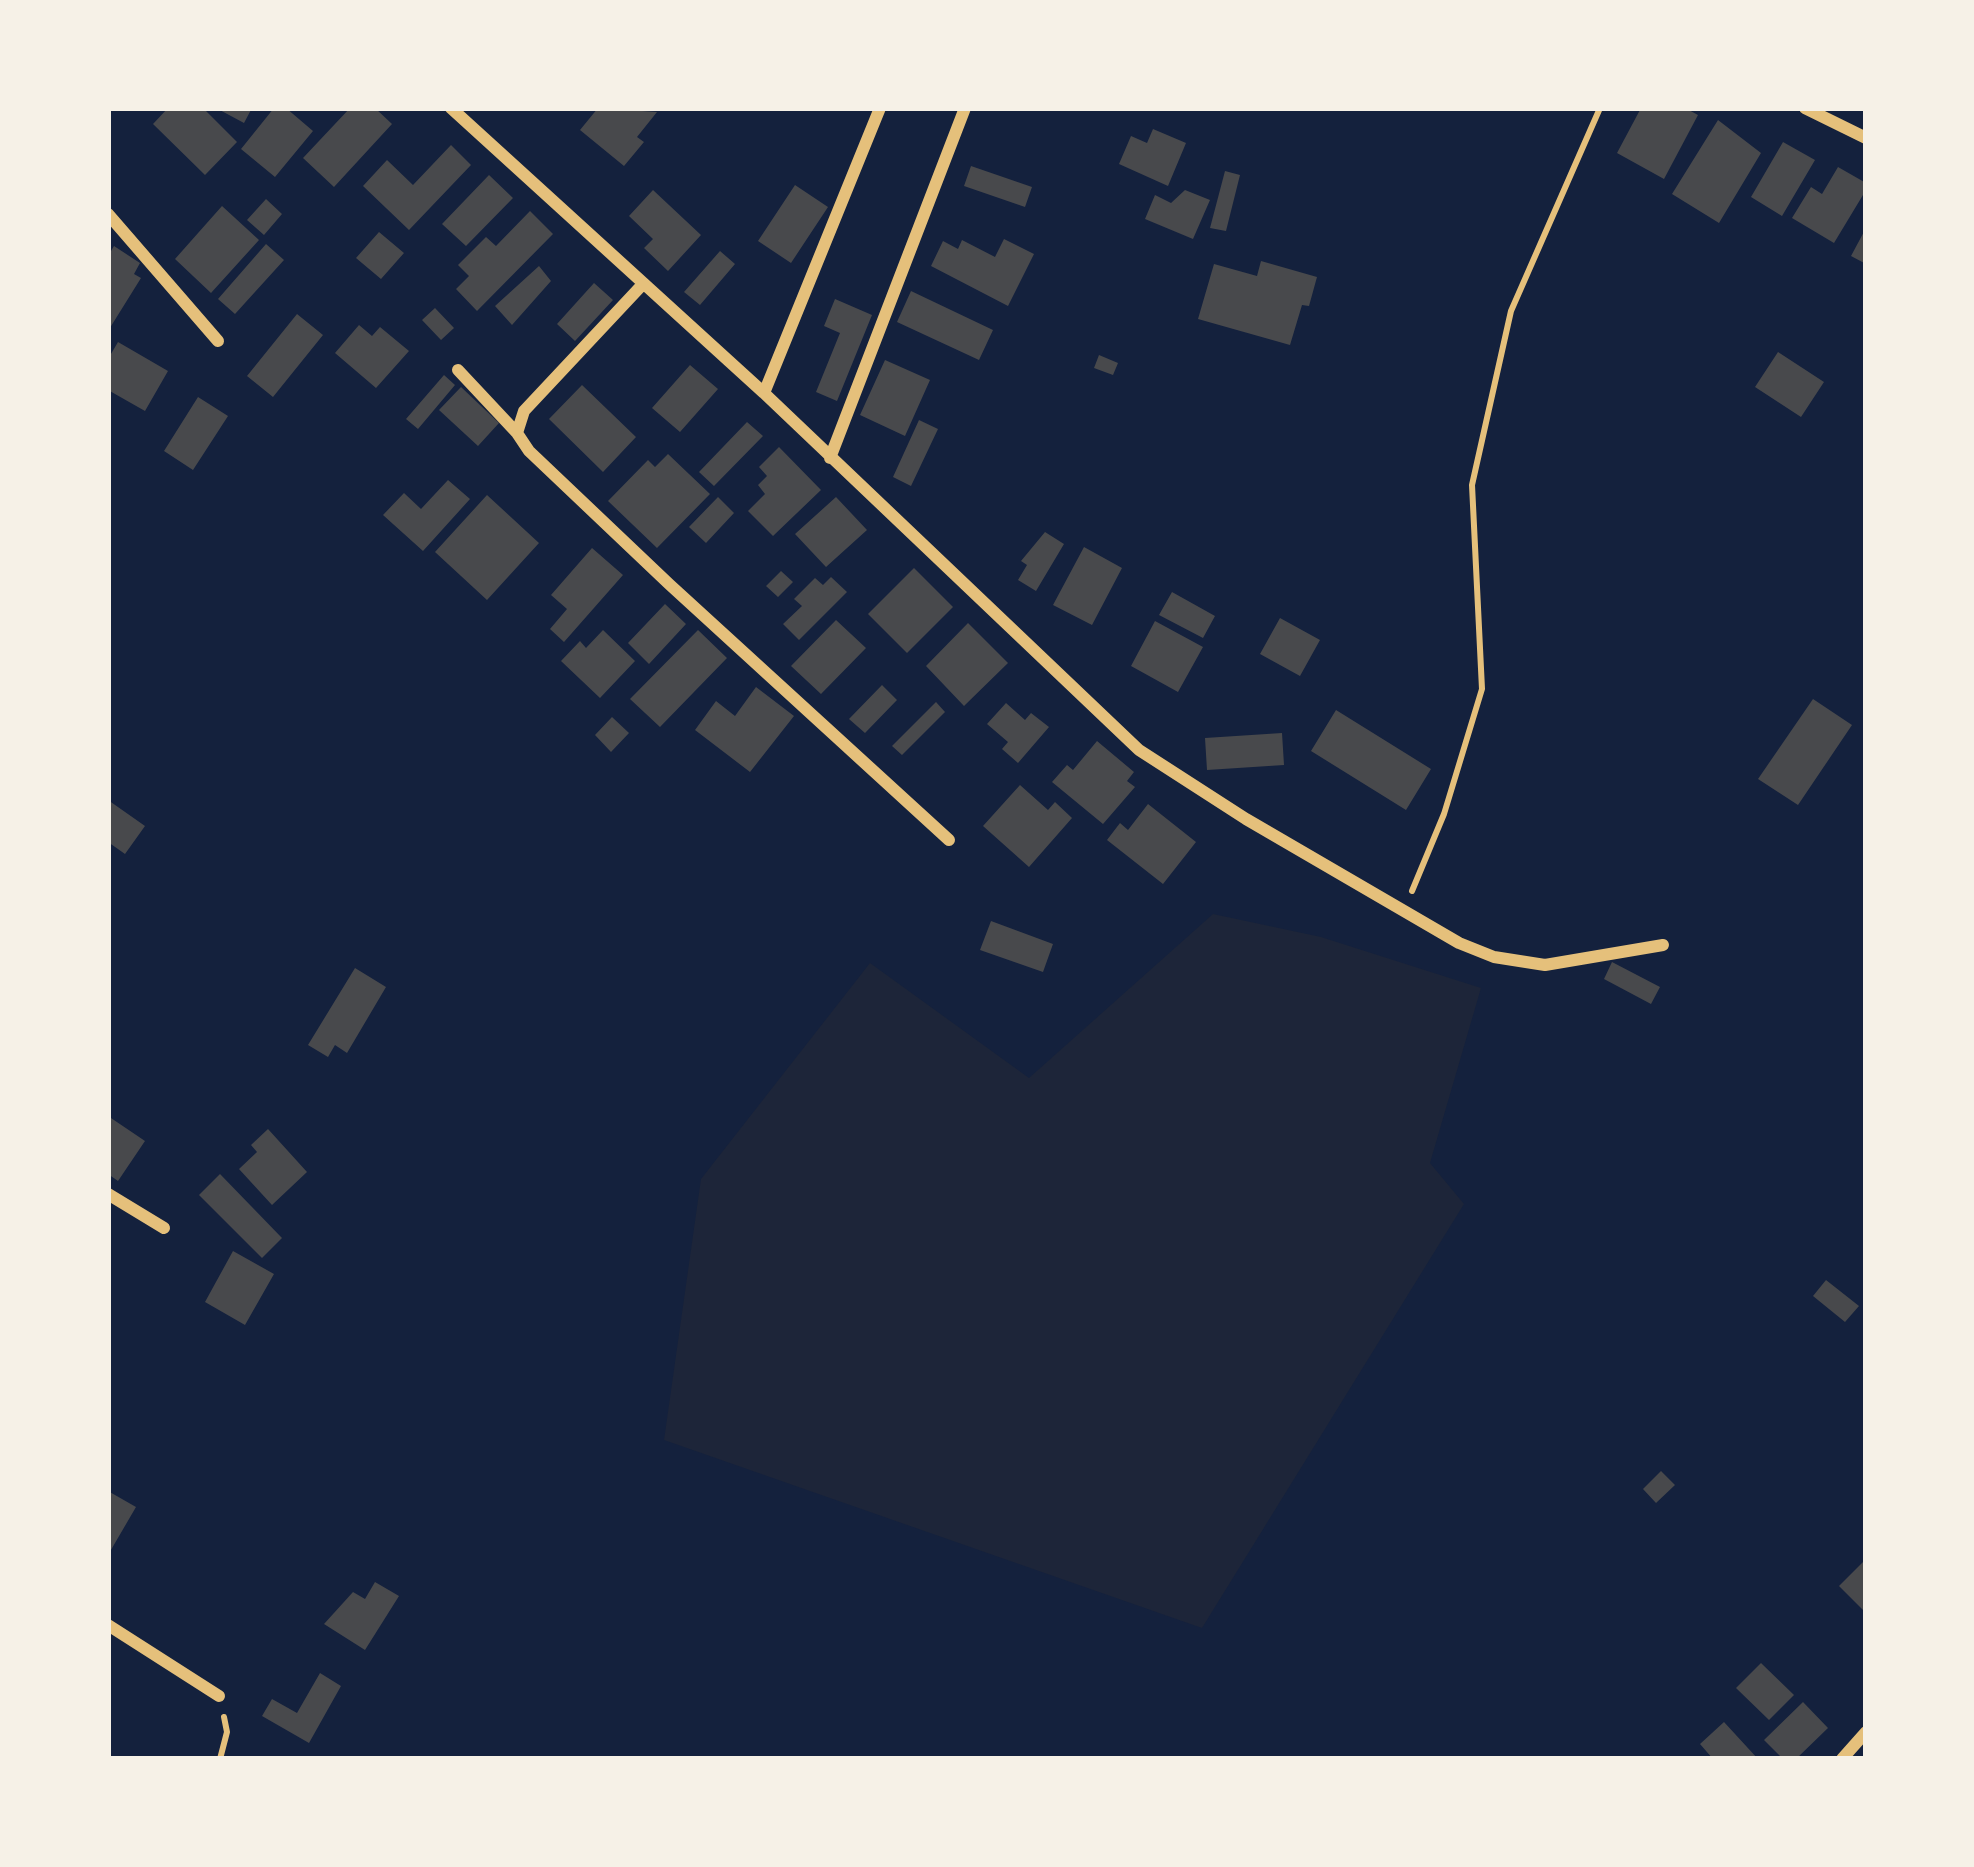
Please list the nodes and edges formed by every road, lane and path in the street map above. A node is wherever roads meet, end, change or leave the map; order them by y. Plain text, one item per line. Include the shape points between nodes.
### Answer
1 (451, 108) edge
2 (880, 108) edge
3 (965, 108) edge
4 (1600, 108) edge
5 (1804, 108) edge
6 (1866, 138) edge
7 (108, 214) edge
8 (644, 284) junction
9 (218, 341) dead end
10 (458, 370) dead end
11 (764, 393) junction
12 (517, 433) junction
13 (830, 458) junction
14 (949, 840) dead end
15 (1403, 910) junction
16 (1663, 945) dead end
17 (108, 1194) edge
18 (164, 1228) dead end
19 (108, 1624) edge
20 (219, 1696) joint
21 (1866, 1732) edge
22 (220, 1759) edge
23 (1842, 1759) edge

1 - 8 street
2 - 11 street
3 - 13 street
4 - 15 path via 1511,311 1472,485 1482,688 1444,814
5 - 6 street
7 - 9 street
8 - 11 street
8 - 12 street via 524,411
10 - 12 street
11 - 13 street
12 - 14 street
13 - 15 street via 1139,750
15 - 16 street via 1459,943 1522,965
17 - 18 street
19 - 20 street
20 - 22 path via 227,1732
21 - 23 street

